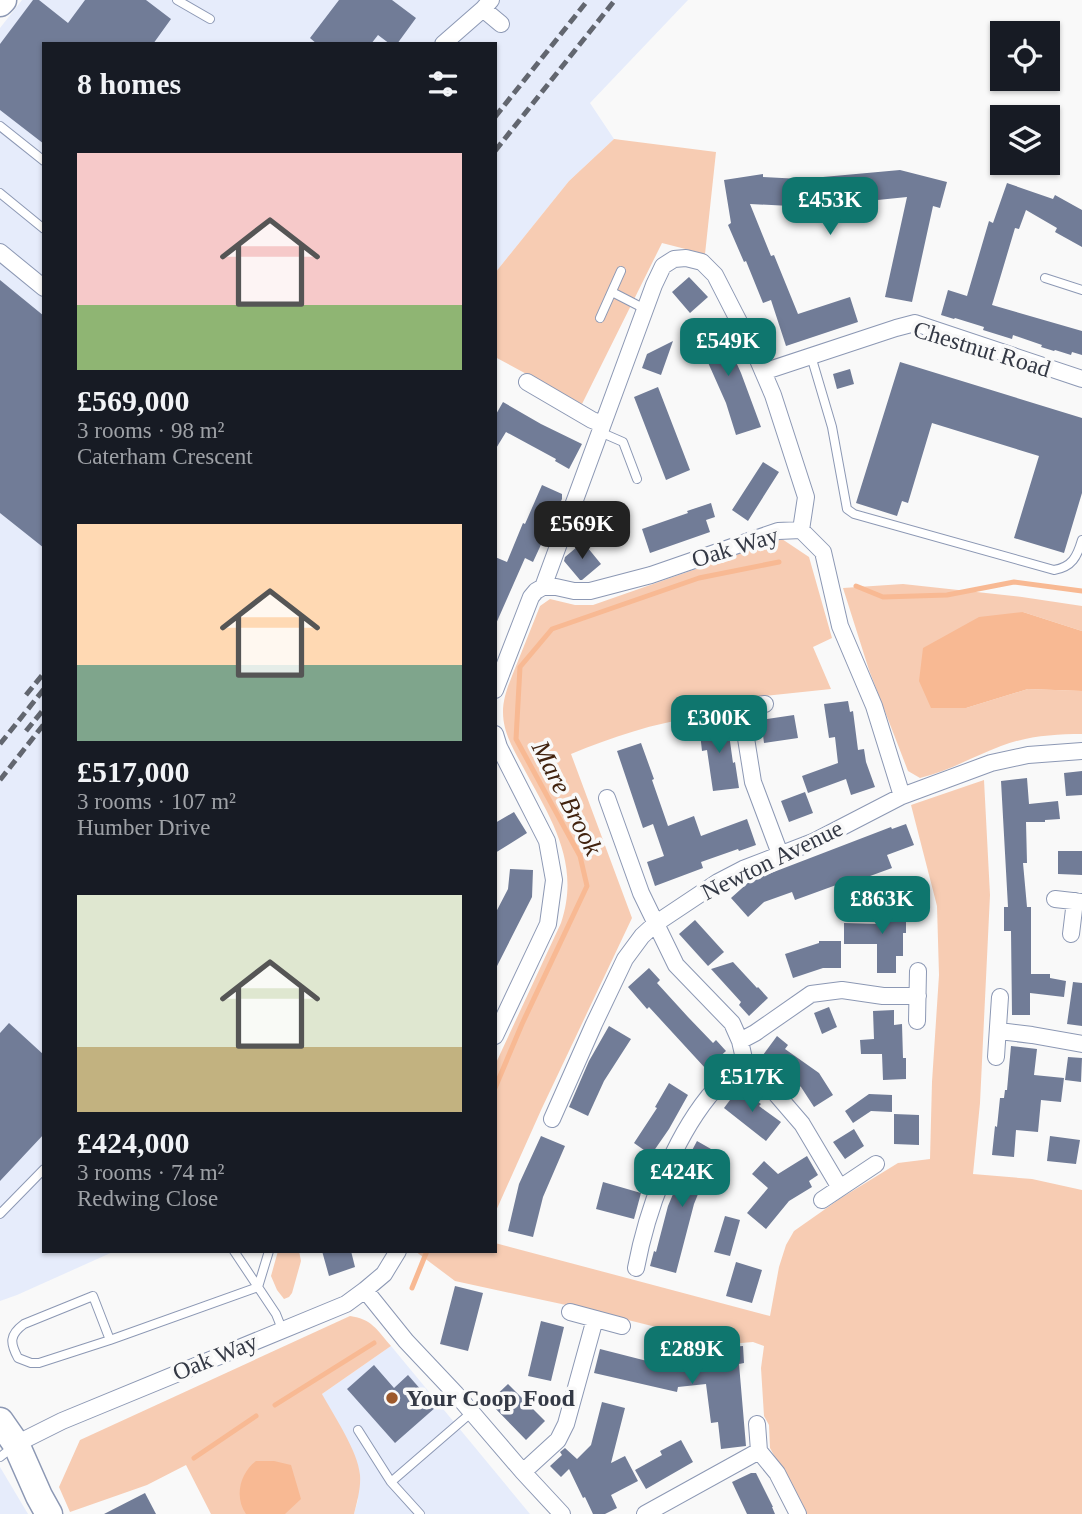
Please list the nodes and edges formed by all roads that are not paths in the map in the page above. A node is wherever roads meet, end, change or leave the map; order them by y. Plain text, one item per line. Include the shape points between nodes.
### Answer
1 (177, 0) edge
2 (487, 5) edge
3 (210, 19) dead end
4 (501, 24) dead end
5 (445, 42) edge
6 (0, 126) edge
7 (42, 159) edge
8 (0, 194) edge
9 (42, 227) edge
10 (0, 252) edge
11 (621, 271) dead end
12 (1045, 278) dead end
13 (42, 286) edge
14 (1082, 290) edge
15 (612, 292) junction
16 (645, 309) junction
17 (600, 318) dead end
18 (811, 356) junction
19 (763, 372) junction
20 (1082, 379) edge
21 (527, 382) dead end
22 (601, 428) junction
23 (637, 479) dead end
24 (801, 530) junction
25 (1082, 540) edge
26 (543, 587) junction
27 (497, 685) edge
28 (765, 704) dead end
29 (741, 707) junction
30 (716, 710) dead end
31 (497, 743) edge
32 (1082, 751) edge
33 (902, 796) junction
34 (607, 798) dead end
35 (780, 854) junction
36 (1055, 899) dead end
37 (1078, 902) edge
38 (655, 924) junction
39 (1071, 934) dead end
40 (918, 971) dead end
41 (918, 996) junction
42 (1000, 997) dead end
43 (917, 1021) dead end
44 (497, 1029) edge
45 (999, 1031) junction
46 (740, 1041) junction
47 (1082, 1044) edge
48 (996, 1058) dead end
49 (745, 1063) junction
50 (552, 1119) dead end
51 (876, 1164) dead end
52 (42, 1171) edge
53 (840, 1188) junction
54 (822, 1200) dead end
55 (0, 1214) edge
56 (235, 1253) edge
57 (268, 1253) edge
58 (397, 1253) edge
59 (636, 1268) dead end
60 (258, 1287) junction
61 (365, 1290) junction
62 (570, 1312) dead end
63 (595, 1319) junction
64 (622, 1326) dead end
65 (282, 1329) junction
66 (110, 1340) junction
67 (472, 1412) junction
68 (0, 1421) edge
69 (757, 1424) dead end
70 (358, 1430) dead end
71 (8, 1451) edge
72 (759, 1451) junction
73 (523, 1472) junction
74 (391, 1482) junction
75 (49, 1514) edge
76 (420, 1514) edge
77 (562, 1514) edge
78 (645, 1514) edge
79 (798, 1514) edge

1 - 3 lane
2 - 4 street
2 - 5 street
6 - 7 lane
8 - 9 lane
10 - 13 street
11 - 15 lane
12 - 14 lane
15 - 16 lane
15 - 17 lane
16 - 19 street via 663,266 674,259 702,262 715,275
16 - 22 street
18 - 19 street, Chestnut Road
18 - 20 street, Chestnut Road via 915,324
18 - 25 lane via 832,427 848,509 854,514 1054,570 1071,564
19 - 24 street via 806,497
21 - 22 street
22 - 23 lane via 623,442
22 - 26 street
24 - 26 street, Oak Way via 778,531 590,591
24 - 33 street, Oak Way via 823,552 840,626 874,706
26 - 27 street via 531,597
28 - 29 street
29 - 30 street
29 - 35 street via 752,782
31 - 44 street via 547,841 554,880 548,924
32 - 33 street, Newton Avenue via 991,763
33 - 35 street, Newton Avenue
34 - 38 street
35 - 38 street, Newton Avenue via 718,882
36 - 37 street
37 - 39 street
38 - 46 street via 676,965 732,1023
38 - 50 street, Newton Avenue via 625,959
40 - 41 street
41 - 43 street
41 - 46 street via 842,990 811,993
42 - 45 street
45 - 47 street
45 - 48 street
46 - 49 street
49 - 53 street via 802,1124
49 - 59 street via 710,1096 663,1175
51 - 53 street
52 - 55 lane
53 - 54 street
56 - 60 lane
57 - 60 lane
58 - 61 street, Oak Way via 384,1274
60 - 65 lane
60 - 66 lane
61 - 65 street, Oak Way via 346,1304
61 - 67 street via 405,1341
62 - 63 street
63 - 64 street
63 - 73 street via 566,1424 558,1440
65 - 71 street, Oak Way via 62,1421
66 - 66 lane via 38,1363 18,1358 12,1348 15,1330 24,1324 93,1296
67 - 73 street
67 - 74 lane
68 - 71 highway
69 - 72 street
70 - 74 lane
71 - 75 highway
72 - 78 street
72 - 79 street
73 - 77 street
74 - 76 lane

